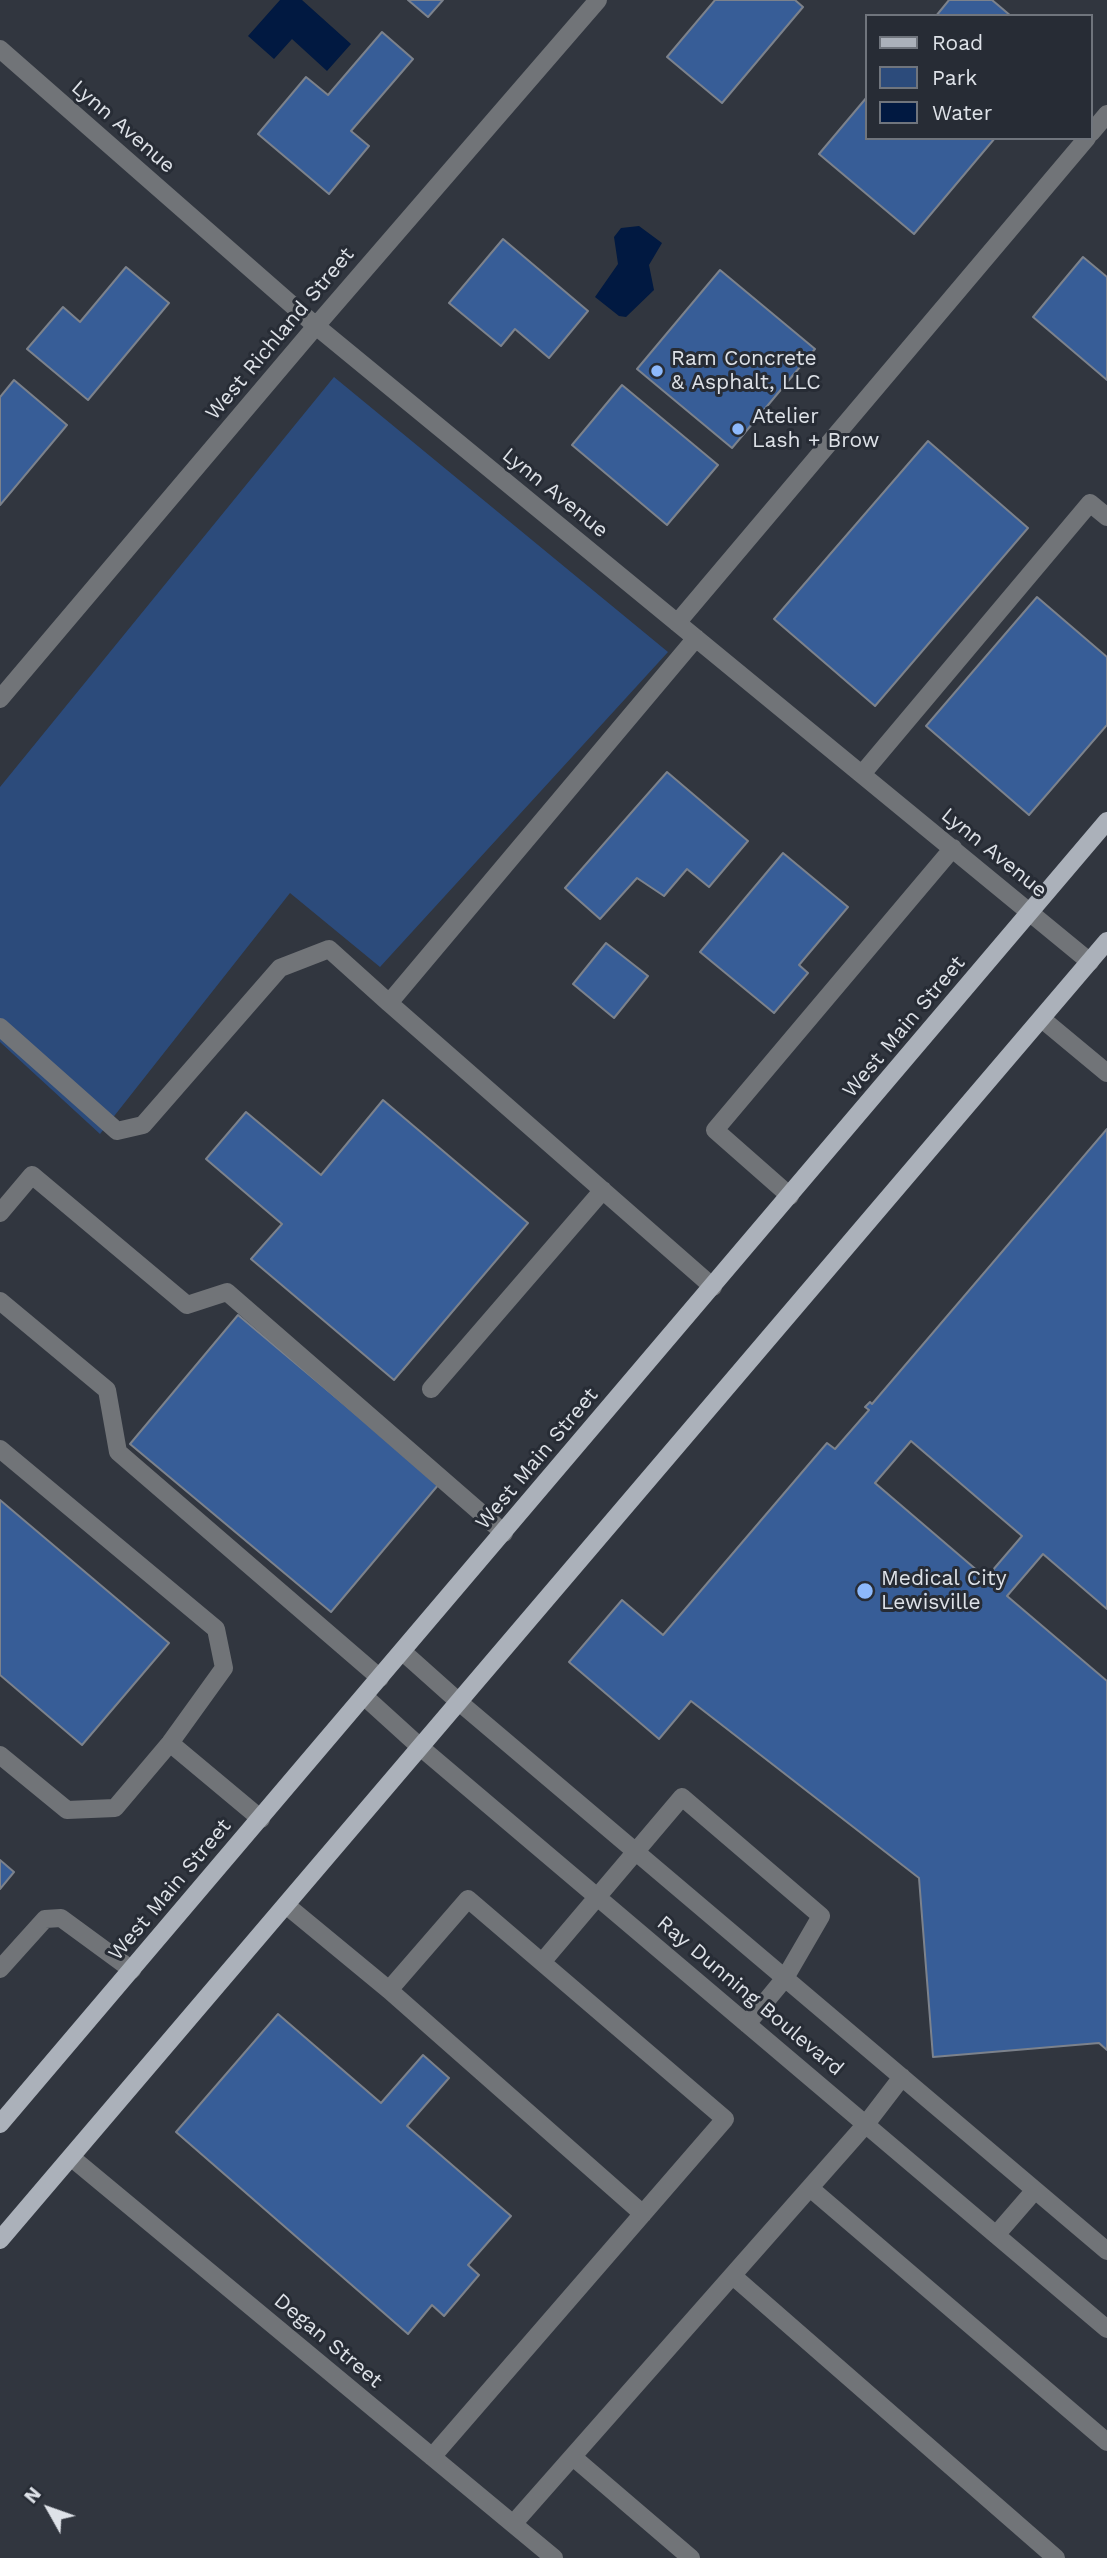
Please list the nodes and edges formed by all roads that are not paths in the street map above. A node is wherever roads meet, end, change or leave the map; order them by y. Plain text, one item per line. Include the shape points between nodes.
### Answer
1 (598, 0) edge
2 (0, 50) edge
3 (1107, 114) edge
4 (1093, 131) edge
5 (1085, 140) edge
6 (316, 326) junction
7 (1107, 517) edge
8 (677, 623) junction
9 (696, 638) junction
10 (0, 699) edge
11 (862, 774) junction
12 (1107, 821) edge
13 (953, 848) junction
14 (1031, 913) junction
15 (1107, 941) edge
16 (1090, 962) junction
17 (389, 1003) junction
18 (1042, 1019) junction
19 (0, 1027) edge
20 (1107, 1073) edge
21 (603, 1190) junction
22 (790, 1196) junction
23 (0, 1213) edge
24 (713, 1287) junction
25 (0, 1301) edge
26 (431, 1390) dead end
27 (0, 1449) edge
28 (504, 1533) junction
29 (404, 1652) junction
30 (380, 1678) junction
31 (365, 1697) junction
32 (459, 1702) junction
33 (170, 1744) junction
34 (419, 1746) junction
35 (0, 1755) edge
36 (261, 1819) junction
37 (636, 1852) junction
38 (597, 1896) junction
39 (286, 1905) junction
40 (543, 1961) junction
41 (0, 1969) edge
42 (132, 1970) junction
43 (785, 1978) junction
44 (389, 1990) junction
45 (747, 2024) junction
46 (902, 2077) junction
47 (0, 2124) edge
48 (866, 2124) junction
49 (72, 2158) junction
50 (810, 2188) junction
51 (1035, 2190) junction
52 (643, 2214) junction
53 (996, 2235) junction
54 (0, 2240) edge
55 (1107, 2251) edge
56 (733, 2276) junction
57 (1107, 2329) edge
58 (1107, 2442) edge
59 (432, 2457) junction
60 (573, 2457) junction
61 (513, 2524) junction
62 (554, 2558) edge
63 (691, 2558) edge
64 (1056, 2558) edge

1 - 6 street, West Richland Street
2 - 6 street, Lynn Avenue
3 - 4 street
5 - 8 street
6 - 8 street, Lynn Avenue
6 - 10 street, West Richland Street
7 - 11 street via 1090,503
8 - 9 street, Lynn Avenue
9 - 11 street, Lynn Avenue
9 - 17 street
11 - 13 street, Lynn Avenue
12 - 14 main road, West Main Street
13 - 14 street, Lynn Avenue
13 - 22 street via 715,1130
14 - 16 street, Lynn Avenue
14 - 22 main road, West Main Street
15 - 16 main road
16 - 18 main road
17 - 19 street via 329,949 280,968 143,1125 117,1131
17 - 21 street
18 - 20 street
18 - 32 main road
21 - 24 street
21 - 26 street
22 - 24 main road, West Main Street
23 - 28 street via 32,1175 187,1305 227,1292
24 - 28 main road, West Main Street
25 - 30 street via 107,1391 118,1452
27 - 33 street via 216,1629 224,1668
28 - 29 main road, West Main Street
29 - 30 main road, West Main Street
29 - 32 street, Ray Dunning Boulevard
30 - 31 main road, West Main Street
31 - 34 street, Ray Dunning Boulevard
31 - 36 main road, West Main Street
32 - 34 main road
32 - 37 street, Ray Dunning Boulevard
33 - 35 street via 115,1808 67,1810
33 - 36 street
34 - 38 street, Ray Dunning Boulevard
34 - 39 main road
36 - 42 main road, West Main Street
37 - 38 street
37 - 43 street, Ray Dunning Boulevard
37 - 43 street via 682,1797 821,1916
38 - 40 street
38 - 45 street, Ray Dunning Boulevard
39 - 44 street
39 - 49 main road
40 - 44 street via 468,1899
40 - 52 street via 725,2119
41 - 42 street via 45,1919 61,1917
42 - 47 main road, West Main Street
43 - 45 street
43 - 46 street, Ray Dunning Boulevard
44 - 52 street
45 - 48 street, Ray Dunning Boulevard
46 - 48 street
46 - 51 street, Ray Dunning Boulevard
48 - 50 street
48 - 53 street, Ray Dunning Boulevard
49 - 54 main road
49 - 59 street, Degan Street
50 - 56 street
50 - 58 street
51 - 53 street
51 - 55 street, Ray Dunning Boulevard
52 - 59 street
53 - 57 street, Ray Dunning Boulevard
56 - 60 street
56 - 64 street
59 - 61 street, Degan Street
60 - 61 street
60 - 63 street
61 - 62 street, Degan Street

